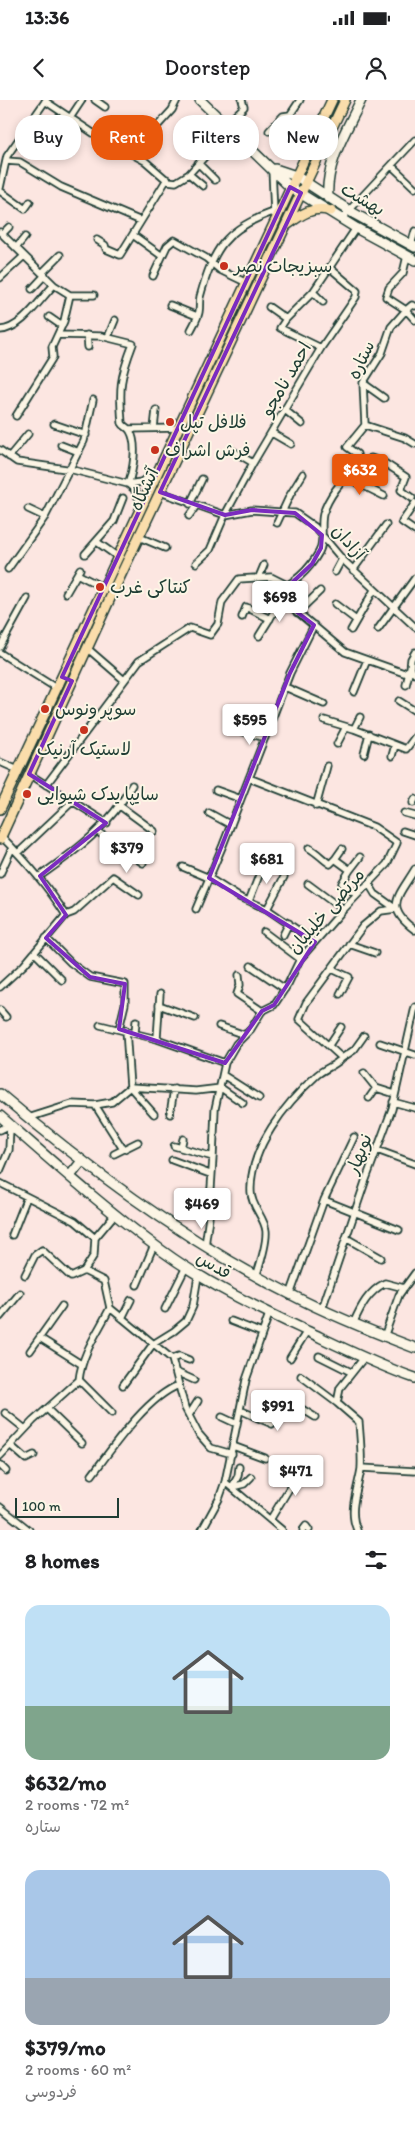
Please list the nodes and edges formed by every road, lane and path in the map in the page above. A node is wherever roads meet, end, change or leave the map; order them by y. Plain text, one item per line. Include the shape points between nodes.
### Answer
1 (82, 100) edge
2 (95, 100) edge
3 (177, 100) edge
4 (200, 100) edge
5 (242, 100) edge
6 (300, 100) edge
7 (332, 100) edge
8 (345, 100) edge
9 (361, 100) edge
10 (45, 101) edge
11 (105, 107) dead end
12 (66, 115) edge
13 (72, 115) edge
14 (215, 115) edge
15 (237, 115) edge
16 (290, 115) edge
17 (325, 115) edge
18 (163, 120) edge
19 (415, 140) edge
20 (0, 155) edge
21 (259, 157) edge
22 (6, 158) junction
23 (144, 160) edge
24 (200, 160) edge
25 (304, 160) edge
26 (198, 163) junction
27 (392, 166) junction
28 (272, 169) junction
29 (188, 174) junction
30 (296, 176) junction
31 (167, 179) junction
32 (215, 180) dead end
33 (306, 183) junction
34 (203, 186) dead end
35 (290, 187) junction
36 (415, 188) edge
37 (0, 189) edge
38 (301, 193) junction
39 (328, 198) junction
40 (30, 202) dead end
41 (349, 210) junction
42 (331, 211) junction
43 (274, 212) junction
44 (342, 218) junction
45 (140, 221) junction
46 (275, 222) junction
47 (287, 225) junction
48 (9, 227) dead end
49 (356, 228) junction
50 (415, 231) edge
51 (1, 233) edge
52 (133, 235) junction
53 (25, 237) dead end
54 (97, 240) dead end
55 (413, 246) edge
56 (16, 248) junction
57 (60, 255) dead end
58 (24, 256) junction
59 (162, 256) junction
60 (411, 258) edge
61 (212, 263) junction
62 (330, 268) junction
63 (44, 273) junction
64 (154, 276) dead end
65 (0, 278) edge
66 (247, 283) junction
67 (54, 285) junction
68 (32, 289) dead end
69 (313, 292) junction
70 (70, 294) junction
71 (94, 295) dead end
72 (323, 302) dead end
73 (170, 305) dead end
74 (415, 306) edge
75 (269, 307) dead end
76 (406, 310) junction
77 (197, 316) junction
78 (49, 317) dead end
79 (286, 319) junction
80 (115, 320) dead end
81 (415, 320) edge
82 (62, 326) junction
83 (0, 330) edge
84 (191, 330) dead end
85 (58, 335) junction
86 (88, 335) junction
87 (108, 337) junction
88 (88, 347) dead end
89 (320, 348) junction
90 (363, 383) junction
91 (384, 398) dead end
92 (93, 400) dead end
93 (156, 410) dead end
94 (285, 410) junction
95 (16, 416) dead end
96 (54, 424) dead end
97 (302, 424) dead end
98 (365, 425) junction
99 (154, 428) junction
100 (179, 428) junction
101 (129, 429) junction
102 (272, 432) junction
103 (28, 434) dead end
104 (86, 435) junction
105 (291, 444) dead end
106 (415, 444) edge
107 (62, 445) dead end
108 (0, 450) edge
109 (79, 452) junction
110 (233, 452) dead end
111 (9, 457) junction
112 (253, 463) junction
113 (359, 465) junction
114 (69, 470) junction
115 (159, 470) junction
116 (303, 474) dead end
117 (346, 476) junction
118 (202, 479) dead end
119 (128, 484) junction
120 (160, 492) junction
121 (384, 496) dead end
122 (123, 498) dead end
123 (413, 500) edge
124 (142, 505) junction
125 (193, 505) junction
126 (28, 509) dead end
127 (283, 512) junction
128 (225, 515) junction
129 (188, 516) dead end
130 (45, 517) junction
131 (277, 524) dead end
132 (386, 525) dead end
133 (414, 530) edge
134 (322, 535) junction
135 (139, 537) junction
136 (96, 542) junction
137 (165, 548) dead end
138 (85, 554) dead end
139 (118, 557) junction
140 (342, 559) junction
141 (196, 563) dead end
142 (264, 565) dead end
143 (8, 569) dead end
144 (353, 570) junction
145 (335, 572) dead end
146 (259, 577) junction
147 (415, 578) edge
148 (287, 585) junction
149 (104, 588) junction
150 (374, 590) junction
151 (320, 591) dead end
152 (66, 593) dead end
153 (27, 598) dead end
154 (282, 598) junction
155 (335, 604) dead end
156 (393, 607) junction
157 (297, 613) junction
158 (242, 617) dead end
159 (270, 619) junction
160 (356, 620) junction
161 (314, 625) junction
162 (415, 627) edge
163 (378, 629) dead end
164 (351, 630) dead end
165 (259, 636) dead end
166 (0, 646) edge
167 (87, 648) junction
168 (415, 652) edge
169 (0, 653) edge
170 (367, 660) junction
171 (410, 669) junction
172 (415, 674) edge
173 (62, 677) junction
174 (124, 680) junction
175 (72, 681) junction
176 (406, 685) dead end
177 (284, 687) junction
178 (56, 688) junction
179 (354, 692) dead end
180 (399, 701) dead end
181 (324, 704) dead end
182 (415, 711) edge
183 (360, 717) dead end
184 (324, 720) dead end
185 (346, 726) junction
186 (354, 729) junction
187 (238, 730) dead end
188 (369, 734) junction
189 (415, 736) edge
190 (265, 738) junction
191 (337, 744) dead end
192 (396, 744) junction
193 (364, 754) dead end
194 (392, 756) dead end
195 (0, 762) edge
196 (328, 766) dead end
197 (18, 770) junction
198 (29, 774) junction
199 (249, 778) junction
200 (11, 785) junction
201 (46, 785) junction
202 (132, 785) dead end
203 (216, 790) dead end
204 (0, 794) edge
205 (241, 798) junction
206 (73, 801) junction
207 (120, 806) junction
208 (316, 806) junction
209 (0, 809) edge
210 (404, 812) dead end
211 (209, 813) dead end
212 (415, 816) edge
213 (106, 823) junction
214 (231, 825) junction
215 (154, 831) dead end
216 (403, 831) dead end
217 (98, 832) junction
218 (415, 835) edge
219 (1, 838) edge
220 (12, 848) junction
221 (310, 848) dead end
222 (342, 849) dead end
223 (18, 853) junction
224 (360, 857) dead end
225 (335, 859) junction
226 (265, 860) dead end
227 (142, 863) dead end
228 (183, 867) dead end
229 (415, 869) edge
230 (350, 870) junction
231 (0, 874) edge
232 (40, 876) junction
233 (209, 878) junction
234 (284, 878) dead end
235 (308, 884) dead end
236 (369, 884) junction
237 (139, 895) dead end
238 (357, 895) junction
239 (249, 901) junction
240 (196, 909) dead end
241 (268, 909) junction
242 (396, 909) junction
243 (343, 910) junction
244 (66, 915) junction
245 (289, 924) junction
246 (415, 930) edge
247 (264, 932) dead end
248 (283, 935) dead end
249 (46, 938) junction
250 (315, 942) junction
251 (349, 944) junction
252 (375, 952) dead end
253 (35, 953) junction
254 (300, 959) junction
255 (251, 966) dead end
256 (332, 969) junction
257 (239, 975) dead end
258 (62, 980) dead end
259 (0, 987) edge
260 (285, 989) junction
261 (160, 994) dead end
262 (340, 994) dead end
263 (159, 1005) junction
264 (415, 1007) edge
265 (0, 1010) edge
266 (262, 1011) junction
267 (6, 1017) dead end
268 (195, 1018) dead end
269 (136, 1022) dead end
270 (100, 1025) dead end
271 (219, 1026) dead end
272 (341, 1027) dead end
273 (123, 1030) junction
274 (135, 1032) junction
275 (244, 1035) junction
276 (364, 1036) dead end
277 (157, 1039) junction
278 (380, 1043) dead end
279 (329, 1045) junction
280 (405, 1053) junction
281 (415, 1055) edge
282 (342, 1058) junction
283 (225, 1063) junction
284 (364, 1073) dead end
285 (223, 1075) junction
286 (130, 1087) junction
287 (221, 1088) junction
288 (376, 1088) junction
289 (174, 1089) junction
290 (0, 1094) edge
291 (395, 1094) junction
292 (259, 1098) dead end
293 (369, 1098) dead end
294 (393, 1102) junction
295 (243, 1103) dead end
296 (95, 1105) junction
297 (415, 1108) edge
298 (154, 1114) dead end
299 (170, 1114) dead end
300 (0, 1116) edge
301 (28, 1118) junction
302 (10, 1125) junction
303 (0, 1130) edge
304 (354, 1137) dead end
305 (183, 1139) dead end
306 (138, 1142) dead end
307 (174, 1146) dead end
308 (181, 1148) junction
309 (123, 1149) junction
310 (377, 1150) junction
311 (114, 1154) dead end
312 (213, 1157) junction
313 (172, 1160) dead end
314 (82, 1161) junction
315 (415, 1164) edge
316 (0, 1171) edge
317 (210, 1174) junction
318 (70, 1176) junction
319 (0, 1184) edge
320 (27, 1197) junction
321 (324, 1200) junction
322 (355, 1211) junction
323 (115, 1214) junction
324 (399, 1230) dead end
325 (12, 1235) dead end
326 (95, 1238) junction
327 (346, 1238) junction
328 (154, 1245) junction
329 (205, 1246) junction
330 (381, 1258) dead end
331 (186, 1267) junction
332 (84, 1271) junction
333 (415, 1273) edge
334 (25, 1274) dead end
335 (198, 1276) junction
336 (256, 1276) junction
337 (137, 1285) dead end
338 (404, 1288) junction
339 (20, 1293) dead end
340 (290, 1295) junction
341 (131, 1300) dead end
342 (62, 1306) dead end
343 (110, 1308) junction
344 (165, 1309) dead end
345 (322, 1309) junction
346 (269, 1314) junction
347 (0, 1316) edge
348 (122, 1318) junction
349 (231, 1321) dead end
350 (353, 1324) junction
351 (307, 1331) junction
352 (262, 1333) junction
353 (384, 1337) junction
354 (40, 1338) junction
355 (153, 1344) junction
356 (415, 1348) edge
357 (30, 1351) dead end
358 (319, 1356) dead end
359 (290, 1358) dead end
360 (172, 1359) junction
361 (364, 1359) junction
362 (190, 1360) dead end
363 (81, 1364) junction
364 (176, 1372) junction
365 (351, 1372) junction
366 (301, 1376) dead end
367 (415, 1378) edge
368 (79, 1380) junction
369 (194, 1380) dead end
370 (123, 1385) dead end
371 (179, 1385) junction
372 (198, 1402) dead end
373 (337, 1404) junction
374 (47, 1410) junction
375 (240, 1410) junction
376 (5, 1412) dead end
377 (112, 1414) dead end
378 (189, 1415) junction
379 (222, 1417) dead end
380 (315, 1417) dead end
381 (237, 1424) junction
382 (25, 1429) junction
383 (82, 1443) dead end
384 (10, 1445) junction
385 (0, 1446) edge
386 (233, 1446) junction
387 (5, 1451) junction
388 (232, 1454) junction
389 (34, 1455) dead end
390 (0, 1456) edge
391 (265, 1458) dead end
392 (304, 1464) dead end
393 (0, 1465) edge
394 (239, 1467) dead end
395 (280, 1467) dead end
396 (361, 1468) junction
397 (6, 1471) dead end
398 (415, 1471) edge
399 (92, 1474) dead end
400 (297, 1476) junction
401 (251, 1477) dead end
402 (225, 1482) junction
403 (232, 1487) junction
404 (0, 1507) edge
405 (270, 1520) junction
406 (29, 1530) edge
407 (202, 1530) edge
408 (282, 1530) edge
409 (303, 1530) edge
410 (309, 1530) edge
411 (357, 1530) edge

1 - 13 street
2 - 11 street
3 - 18 street
4 - 14 main road, بهشت
5 - 15 street via 244,107
6 - 16 street
7 - 17 main road, آتشگاه
8 - 33 main road, آتشگاه
9 - 39 main road via 334,159 327,182
10 - 12 street
10 - 22 street
19 - 27 street
20 - 22 street
21 - 28 main road, بهشت
22 - 37 street
22 - 45 street via 20,162 61,187
23 - 31 street
24 - 26 street
25 - 30 main road, آتشگاه
26 - 29 street
26 - 32 street
27 - 36 street
27 - 41 street
28 - 30 main road, بهشت
28 - 35 main road, بهشت
28 - 43 street
29 - 31 street via 176,182
29 - 34 street
30 - 33 main road, بهشت
30 - 35 main road, آتشگاه
31 - 45 street
33 - 38 main road, آتشگاه
33 - 39 main road, بهشت
35 - 38 main road, بهشت
35 - 46 main road, آتشگاه
37 - 40 street via 25,209
38 - 42 main road, بهشت
38 - 47 main road, آتشگاه
39 - 41 main road, بهشت
41 - 44 street
41 - 55 main road, بهشت
42 - 44 main road, بهشت
42 - 47 main road via 317,209 302,214
43 - 46 street
43 - 61 street via 225,239 215,251
44 - 49 main road, بهشت
45 - 52 street
46 - 66 main road, آتشگاه
47 - 120 main road, آتشگاه
48 - 51 street
49 - 60 main road, بهشت
49 - 62 street
50 - 55 street
51 - 56 street
52 - 54 street via 120,256 106,250 105,245
52 - 59 street
53 - 56 street
56 - 58 street
57 - 63 street
58 - 63 street
58 - 65 street
59 - 61 street via 174,240
59 - 64 street
60 - 76 street via 386,297
61 - 66 street
61 - 77 street via 199,299
62 - 69 street
62 - 89 street, احمد نامجو via 357,291
63 - 67 street
63 - 68 street
66 - 100 main road, آتشگاه
67 - 70 street
67 - 83 street via 24,318
69 - 72 street
69 - 79 street
70 - 71 street
70 - 82 street
73 - 77 street
74 - 76 street
75 - 79 street
76 - 81 street
76 - 90 street, ستاره via 391,327 382,353
77 - 84 street
78 - 82 street
79 - 89 street via 280,328
80 - 87 street
82 - 85 street
85 - 86 street
85 - 95 street via 52,347 53,358
86 - 87 street
86 - 88 street
87 - 101 street via 133,344 121,376 120,390 122,423
89 - 94 street, احمد نامجو
90 - 91 street
90 - 98 street, ستاره
92 - 104 street
93 - 99 street
94 - 97 street
94 - 102 street, احمد نامجو
96 - 104 street
98 - 106 street
98 - 113 street via 348,447 357,454
99 - 100 street
99 - 101 street
100 - 115 main road, آتشگاه
101 - 119 street via 134,467
102 - 105 street
102 - 112 street, احمد نامجو
103 - 111 street
104 - 109 street
107 - 109 street
108 - 111 street
109 - 114 street
110 - 112 street
111 - 114 street via 17,462
112 - 128 street, احمد نامجو
113 - 117 street
113 - 123 street via 371,458 383,462 406,477 401,490
114 - 119 street
114 - 130 street
115 - 119 street via 140,482
115 - 124 main road, آتشگاه
116 - 127 street
117 - 121 street
117 - 134 street via 323,514
118 - 125 street
119 - 124 street
120 - 125 street, آزادان
120 - 135 main road, آتشگاه
122 - 136 street via 114,521
123 - 133 street via 402,522
124 - 139 main road, آتشگاه
125 - 128 street, آزادان
125 - 129 street
126 - 130 street
127 - 128 street, آزادان via 252,510
127 - 131 street
127 - 134 street, آزادان via 295,514
128 - 141 street via 210,550
130 - 143 street
132 - 144 street
134 - 140 street, آزادان
134 - 148 street via 321,548 312,564
135 - 137 street
135 - 167 main road, آتشگاه
136 - 138 street
136 - 139 street
139 - 149 main road, آتشگاه
140 - 144 street, آزادان
140 - 145 street
142 - 146 street
144 - 150 street, آزادان
146 - 148 street via 271,577
146 - 174 street via 239,580 231,588 222,602 218,624 210,635 190,628 139,662
147 - 156 street
148 - 154 street
149 - 152 street via 78,572
149 - 173 main road, آتشگاه
150 - 156 street, آزادان
150 - 160 street
151 - 157 street
153 - 166 street
154 - 157 street
154 - 159 street
155 - 160 street
156 - 162 street, آزادان
156 - 163 street
157 - 161 street
158 - 159 street via 246,607
159 - 165 street
160 - 164 street
161 - 170 street via 345,652
161 - 177 street
167 - 174 street
167 - 175 main road, آتشگاه
168 - 171 street
169 - 178 street
170 - 171 street via 404,673
170 - 179 street
171 - 172 street
171 - 176 street
173 - 175 main road
173 - 178 main road, آتشگاه
174 - 201 street
175 - 198 main road, آتشگاه
177 - 181 street
177 - 190 street
178 - 197 main road, آتشگاه
180 - 182 street
183 - 186 street
184 - 185 street
185 - 186 street
185 - 191 street
186 - 188 street
187 - 190 street
188 - 192 street
188 - 193 street
189 - 192 street via 406,749
190 - 199 street
192 - 194 street
195 - 197 street
196 - 208 street
197 - 200 main road, آتشگاه
198 - 201 street
198 - 219 main road, آتشگاه
199 - 205 street
199 - 208 street via 301,797
200 - 204 street
200 - 209 main road, آتشگاه
201 - 206 street
202 - 207 street
203 - 205 street
205 - 214 street
206 - 213 street
206 - 223 street
207 - 213 street
207 - 215 street
208 - 236 street, مرتضی خلیلیان via 374,827 397,843 387,864
210 - 212 street
211 - 214 street
213 - 217 street
214 - 233 street
216 - 218 street
217 - 227 street
217 - 232 street
219 - 220 street
220 - 223 street
220 - 231 street
221 - 225 street via 330,864
222 - 225 street
223 - 232 street
224 - 230 street
225 - 230 street
226 - 239 street
228 - 233 street
229 - 242 street via 397,899
230 - 238 street via 342,884
232 - 244 street
233 - 239 street
233 - 240 street
234 - 241 street
235 - 243 street
236 - 238 street, مرتضی خلیلیان
236 - 242 street via 376,894
237 - 244 street via 111,878 74,912
238 - 243 street, مرتضی خلیلیان
239 - 241 street
241 - 245 street
242 - 246 street via 397,914
242 - 251 street via 374,914
243 - 250 street, مرتضی خلیلیان
244 - 249 street
245 - 248 street
245 - 250 street
247 - 254 street
249 - 253 street
249 - 273 street via 90,977 125,984
250 - 254 street, مرتضی خلیلیان
251 - 252 street
251 - 256 street
253 - 258 street
253 - 259 street
254 - 260 street, مرتضی خلیلیان
255 - 260 street
256 - 262 street via 349,977
256 - 279 street via 306,1003 299,1018
257 - 266 street via 237,994
260 - 266 street, مرتضی خلیلیان via 274,1006
261 - 263 street
263 - 268 street
263 - 277 street
264 - 280 street, نوبهار
265 - 267 street
266 - 275 street, مرتضی خلیلیان
269 - 274 street
270 - 273 street
271 - 275 street
272 - 279 street
273 - 274 street
273 - 286 street
274 - 277 street
275 - 283 street, مرتضی خلیلیان
276 - 282 street via 354,1050
277 - 283 street
278 - 280 street
279 - 282 street
280 - 281 street
280 - 291 street, نوبهار
282 - 336 street via 308,1084 261,1145 250,1193 266,1231
283 - 285 street, مرتضی خلیلیان
284 - 288 street
285 - 287 street, مرتضی خلیلیان
285 - 292 street
286 - 289 street
286 - 296 street via 112,1102
286 - 298 street
287 - 289 street
287 - 295 street
287 - 312 street, مرتضی خلیلیان via 215,1109
288 - 291 street
288 - 293 street
289 - 299 street
290 - 301 main road, قدس
291 - 294 street, نوبهار
294 - 297 street
294 - 310 street, نوبهار
296 - 301 street via 72,1104
296 - 309 street
300 - 302 main road, قدس
301 - 314 main road, قدس
302 - 303 street
302 - 316 street via 10,1150
302 - 318 main road, قدس
304 - 321 street
305 - 308 street
306 - 309 street
307 - 308 street
308 - 312 street
309 - 311 street
310 - 315 street
310 - 322 street, نوبهار
312 - 317 street, مرتضی خلیلیان
313 - 317 street
314 - 318 main road
314 - 329 main road, قدس
317 - 329 street, مرتضی خلیلیان
318 - 323 main road, قدس
319 - 320 street
320 - 325 street
320 - 326 street via 75,1221
321 - 322 street
321 - 340 street
322 - 324 street
322 - 327 street, نوبهار
323 - 326 street
323 - 328 main road, قدس
326 - 332 street via 94,1255
327 - 330 street
327 - 345 street, نوبهار
328 - 331 main road, قدس
328 - 337 street
329 - 336 main road, قدس
331 - 335 main road, قدس
331 - 344 street
332 - 334 street via 71,1277 42,1250 35,1255
332 - 343 street via 104,1281
333 - 338 street
335 - 346 main road, قدس
335 - 355 street via 193,1306 186,1321
336 - 340 main road, قدس
338 - 350 street via 385,1282 374,1289
338 - 353 street
339 - 347 street
340 - 345 main road, قدس
341 - 348 street
342 - 354 street
343 - 348 street
343 - 363 street
345 - 350 main road, قدس
346 - 351 main road, قدس
346 - 352 street
348 - 355 street
349 - 352 street
350 - 353 main road, قدس
351 - 359 street
351 - 361 main road, قدس
352 - 375 street
353 - 356 main road, قدس
354 - 357 street
354 - 363 street
355 - 360 street
355 - 370 street
358 - 365 street
360 - 362 street via 179,1356
360 - 364 street
361 - 365 street
361 - 367 main road, قدس
363 - 368 street
364 - 369 street
364 - 371 street
365 - 373 street via 340,1388
366 - 373 street
368 - 374 street
368 - 377 street
371 - 378 street
371 - 399 street via 168,1389 127,1428
372 - 378 street
373 - 396 street via 359,1422
374 - 382 street
374 - 383 street
375 - 380 street via 272,1424 286,1399
375 - 381 street
376 - 382 street
378 - 388 street via 198,1433 212,1448
379 - 381 street
381 - 386 street
382 - 384 street
384 - 387 street
384 - 389 street via 26,1459
385 - 387 street
386 - 388 street
386 - 391 street
387 - 390 street
388 - 402 street
392 - 400 street
393 - 397 street
394 - 403 street
395 - 400 street
396 - 398 street
396 - 411 street via 353,1504
400 - 405 street
401 - 403 street via 244,1484
402 - 403 street
402 - 407 street
403 - 405 street
404 - 406 street
405 - 408 street
409 - 410 street via 306,1526

